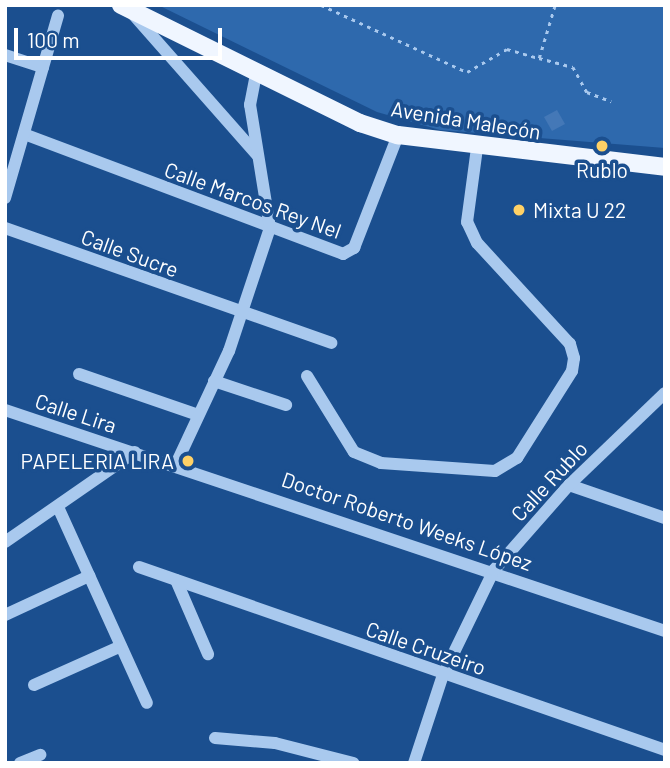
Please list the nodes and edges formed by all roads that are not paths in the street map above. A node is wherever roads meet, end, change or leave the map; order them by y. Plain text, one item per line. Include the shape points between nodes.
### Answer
1 (125, 8) edge
2 (58, 16) dead end
3 (5, 55) edge
4 (43, 67) junction
5 (256, 73) junction
6 (24, 134) junction
7 (398, 135) junction
8 (477, 148) junction
9 (257, 155) junction
10 (665, 167) edge
11 (5, 198) edge
12 (5, 228) edge
13 (270, 228) junction
14 (241, 315) junction
15 (331, 343) dead end
16 (79, 373) dead end
17 (307, 376) dead end
18 (214, 381) junction
19 (662, 400) edge
20 (286, 405) dead end
21 (5, 410) edge
22 (195, 414) junction
23 (135, 452) junction
24 (176, 464) junction
25 (569, 485) junction
26 (58, 507) junction
27 (665, 517) edge
28 (5, 542) edge
29 (139, 566) dead end
30 (494, 570) junction
31 (89, 576) junction
32 (176, 580) junction
33 (5, 615) edge
34 (665, 631) edge
35 (121, 646) junction
36 (208, 654) dead end
37 (443, 675) junction
38 (34, 685) dead end
39 (147, 703) dead end
40 (215, 738) dead end
41 (665, 750) edge
42 (40, 755) dead end
43 (20, 763) edge
44 (353, 763) edge
45 (414, 763) edge

1 - 5 main road, Avenida Malecón
1 - 9 street
2 - 4 street
3 - 4 street
4 - 6 street
5 - 7 main road, Avenida Malecón
5 - 9 street via 250,94
6 - 11 street
6 - 13 street, Calle Marcos Rey Nel
7 - 8 main road, Avenida Malecón
7 - 13 street, Calle Marcos Rey Nel via 350,254
8 - 10 main road, Avenida Malecón
8 - 17 street via 467,222 477,243 570,344 574,358 572,371 517,458 495,471 381,463 354,453
9 - 13 street
12 - 14 street, Calle Sucre
13 - 14 street
14 - 15 street, Calle Sucre
14 - 18 street
16 - 22 street
18 - 20 street
18 - 22 street
19 - 25 street, Calle Rublo
21 - 23 street, Calle Lira
22 - 24 street
23 - 24 street, Doctor Roberto Weeks López
23 - 26 street
24 - 30 street, Doctor Roberto Weeks López
25 - 27 street
25 - 30 street, Calle Rublo
26 - 28 street
26 - 31 street
29 - 32 street, Calle Cruzeiro
30 - 34 street, Doctor Roberto Weeks López
30 - 37 street, Calle Rublo
31 - 33 street
31 - 35 street
32 - 36 street
32 - 37 street, Calle Cruzeiro
35 - 38 street
35 - 39 street
37 - 41 street, Calle Cruzeiro
37 - 45 street, Calle Rublo
40 - 44 street via 275,743
42 - 43 street

